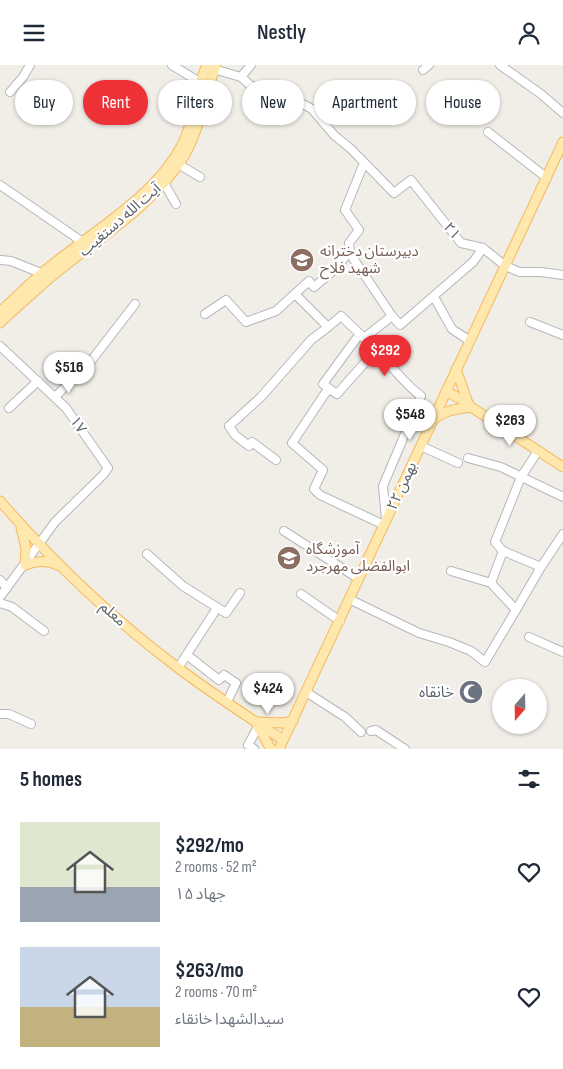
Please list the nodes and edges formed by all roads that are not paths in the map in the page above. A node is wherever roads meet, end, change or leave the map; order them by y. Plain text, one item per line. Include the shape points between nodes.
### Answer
1 (30, 65) edge
2 (172, 65) edge
3 (250, 65) edge
4 (500, 65) edge
5 (211, 67) edge
6 (241, 77) junction
7 (196, 80) edge
8 (207, 80) edge
9 (10, 92) dead end
10 (563, 113) edge
11 (190, 125) edge
12 (196, 125) edge
13 (488, 132) dead end
14 (563, 142) edge
15 (364, 163) junction
16 (178, 164) junction
17 (200, 177) dead end
18 (547, 178) junction
19 (164, 183) junction
20 (0, 185) edge
21 (176, 204) dead end
22 (86, 244) junction
23 (484, 247) junction
24 (349, 252) junction
25 (1, 260) edge
26 (504, 265) junction
27 (46, 275) junction
28 (563, 275) edge
29 (295, 294) junction
30 (434, 297) junction
31 (136, 305) dead end
32 (0, 312) edge
33 (205, 313) dead end
34 (392, 316) junction
35 (0, 323) edge
36 (530, 323) dead end
37 (328, 327) junction
38 (563, 335) edge
39 (360, 339) junction
40 (470, 341) junction
41 (0, 345) edge
42 (368, 359) dead end
43 (456, 369) junction
44 (38, 381) junction
45 (331, 390) junction
46 (445, 393) junction
47 (55, 397) junction
48 (471, 407) junction
49 (9, 408) dead end
50 (433, 419) junction
51 (421, 446) junction
52 (538, 451) junction
53 (468, 458) dead end
54 (276, 461) dead end
55 (458, 463) dead end
56 (563, 467) edge
57 (521, 477) junction
58 (563, 497) edge
59 (0, 501) edge
60 (18, 522) junction
61 (385, 522) junction
62 (284, 531) dead end
63 (563, 534) edge
64 (40, 545) junction
65 (503, 551) junction
66 (147, 554) dead end
67 (25, 565) junction
68 (63, 567) junction
69 (541, 567) junction
70 (451, 571) dead end
71 (359, 579) junction
72 (0, 580) edge
73 (491, 583) junction
74 (8, 588) junction
75 (240, 593) dead end
76 (301, 594) dead end
77 (0, 597) edge
78 (349, 599) junction
79 (0, 603) edge
80 (218, 608) junction
81 (516, 610) junction
82 (340, 621) junction
83 (44, 631) dead end
84 (529, 637) dead end
85 (561, 651) edge
86 (187, 655) junction
87 (178, 668) junction
88 (306, 692) junction
89 (227, 702) junction
90 (0, 714) edge
91 (293, 721) junction
92 (31, 724) dead end
93 (257, 724) junction
94 (371, 731) dead end
95 (362, 732) dead end
96 (281, 745) edge
97 (268, 747) edge
98 (254, 749) edge
99 (405, 749) edge

1 - 9 street
2 - 7 street
3 - 6 street
4 - 10 street
5 - 6 street
5 - 8 main road, آیت الله دستغیب
6 - 15 street via 250,85 312,109
11 - 22 main road, آیت الله دستغیب via 172,161 143,193
12 - 16 main road, آیت الله دستغیب via 193,139
13 - 18 street
14 - 18 main road, ۲۲ بهمن
15 - 23 street, ۲۱ via 394,193 410,180 461,243
15 - 24 street via 345,210 359,230 349,243
16 - 17 street
16 - 19 main road, آیت الله دستغیب
18 - 26 main road, ۲۲ بهمن
19 - 21 street
19 - 22 main road, آیت الله دستغیب via 135,211
20 - 22 street
22 - 27 main road, آیت الله دستغیب
23 - 26 street, ۲۱
23 - 30 street
24 - 29 street via 314,287 309,281
24 - 34 street
25 - 27 street
26 - 28 street via 519,272
26 - 40 main road, ۲۲ بهمن
27 - 32 main road, آیت الله دستغیب
27 - 35 main road, آیت الله دستغیب
29 - 33 street via 276,311 246,322 226,300
29 - 37 street
30 - 34 street via 400,325
30 - 40 street via 452,329
31 - 47 street via 91,361
34 - 39 street
36 - 38 street
37 - 39 street via 341,317
37 - 54 street via 311,340 261,397 230,425 235,435 249,446 252,441
39 - 45 street via 323,384
39 - 61 street via 374,346 402,380 421,396 383,487
40 - 43 main road, ۲۲ بهمن
41 - 44 street, ۱۷
42 - 45 street via 337,394
43 - 46 main road, ۲۲ بهمن
43 - 48 main road
44 - 47 street, ۱۷
44 - 49 street
45 - 61 street via 326,391 292,443 323,470 314,489 320,495
46 - 48 main road
46 - 50 main road, ۲۲ بهمن
47 - 64 street, ۱۷ via 108,468 55,522
48 - 50 main road via 451,409
48 - 52 main road
50 - 51 main road, ۲۲ بهمن
51 - 55 street
51 - 61 main road, ۲۲ بهمن
52 - 56 main road
52 - 57 street
53 - 57 street via 501,467
57 - 58 street
57 - 65 street via 495,542
59 - 60 main road, معلم
60 - 64 main road, معلم
60 - 67 main road via 25,540
61 - 71 main road, ۲۲ بهمن
62 - 71 street
63 - 69 street
64 - 67 street
64 - 68 main road, معلم
65 - 69 street
65 - 73 street
66 - 80 street via 183,587
67 - 68 main road via 46,561
67 - 74 street
68 - 87 main road, معلم via 145,643
69 - 81 street
70 - 73 street
71 - 78 main road, ۲۲ بهمن
72 - 74 street
73 - 81 street
74 - 77 street
75 - 80 street via 226,613
76 - 82 street
78 - 81 street via 420,633 471,651 485,662
78 - 82 main road, ۲۲ بهمن
79 - 83 street via 12,607
80 - 86 street
82 - 88 main road, ۲۲ بهمن
84 - 85 street
86 - 87 street
86 - 89 street via 219,679 224,675 236,683
87 - 89 main road, معلم
88 - 91 main road, ۲۲ بهمن
88 - 95 street
89 - 93 main road, معلم
90 - 92 street via 9,714
91 - 93 main road
91 - 96 main road, ۲۲ بهمن
93 - 96 main road, معلم
93 - 97 main road
93 - 98 street via 248,745
94 - 99 street via 376,730

